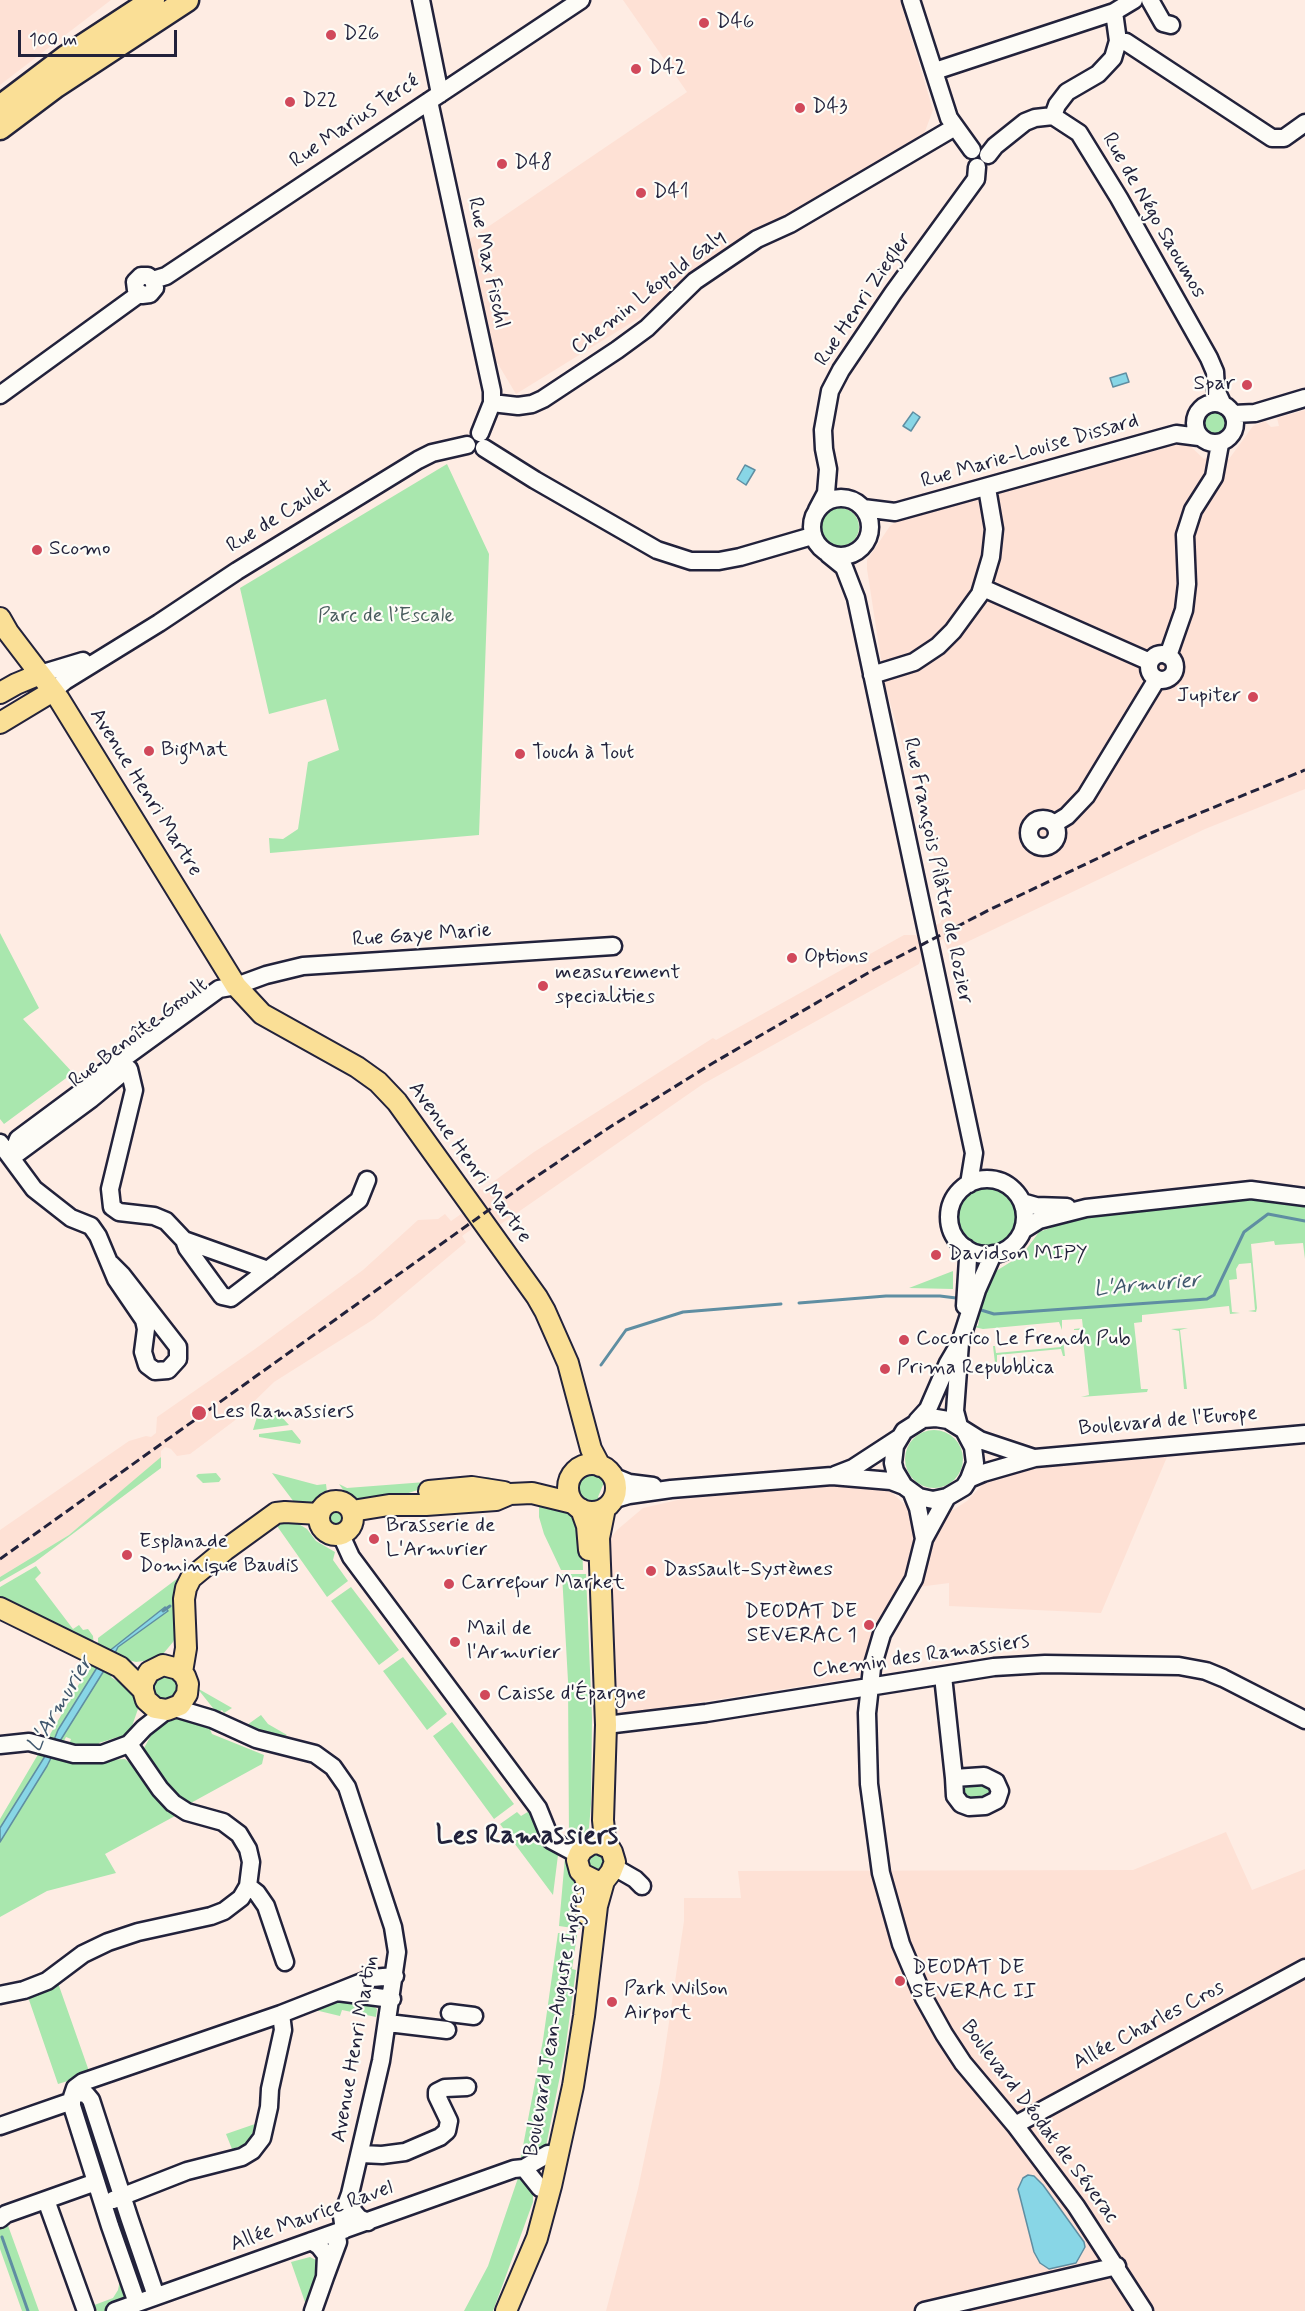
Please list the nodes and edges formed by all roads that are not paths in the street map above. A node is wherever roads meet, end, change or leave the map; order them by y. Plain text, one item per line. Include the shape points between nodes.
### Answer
1 (153, 0) edge
2 (187, 0) edge
3 (421, 0) edge
4 (582, 0) edge
5 (911, 0) edge
6 (1134, 0) edge
7 (1150, 0) edge
8 (1114, 12) junction
9 (1171, 25) dead end
10 (1118, 41) junction
11 (934, 71) junction
12 (26, 87) junction
13 (435, 98) junction
14 (0, 101) edge
15 (0, 107) edge
16 (1053, 116) junction
17 (1305, 123) edge
18 (955, 127) junction
19 (0, 128) edge
20 (983, 153) junction
21 (0, 395) edge
22 (1305, 398) edge
23 (492, 403) junction
24 (1223, 407) junction
25 (1195, 420) junction
26 (1176, 434) junction
27 (1199, 437) junction
28 (477, 442) junction
29 (1220, 444) junction
30 (828, 470) junction
31 (987, 488) junction
32 (858, 504) junction
33 (817, 510) junction
34 (895, 512) junction
35 (812, 536) junction
36 (867, 539) junction
37 (828, 554) junction
38 (983, 588) junction
39 (856, 598) junction
40 (0, 618) edge
41 (126, 644) junction
42 (1168, 656) junction
43 (1150, 662) junction
44 (40, 674) junction
45 (872, 675) junction
46 (1157, 679) junction
47 (0, 693) edge
48 (58, 698) junction
49 (0, 709) edge
50 (0, 723) edge
51 (1054, 824) dead end
52 (613, 946) dead end
53 (236, 986) junction
54 (129, 1069) junction
55 (18, 1139) junction
56 (0, 1141) edge
57 (974, 1153) junction
58 (11, 1158) junction
59 (993, 1179) junction
60 (367, 1180) dead end
61 (969, 1184) junction
62 (1305, 1197) edge
63 (1022, 1202) junction
64 (1086, 1208) junction
65 (1023, 1230) junction
66 (184, 1240) junction
67 (966, 1248) junction
68 (993, 1254) junction
69 (111, 1264) junction
70 (268, 1270) junction
71 (964, 1325) junction
72 (960, 1343) junction
73 (578, 1403) junction
74 (917, 1421) junction
75 (962, 1429) junction
76 (1305, 1434) edge
77 (898, 1438) junction
78 (1035, 1458) junction
79 (606, 1471) junction
80 (573, 1473) junction
81 (832, 1476) junction
82 (969, 1479) junction
83 (671, 1489) junction
84 (908, 1490) junction
85 (532, 1493) junction
86 (948, 1497) junction
87 (608, 1504) junction
88 (577, 1506) junction
89 (352, 1510) junction
90 (319, 1514) junction
91 (341, 1535) junction
92 (924, 1539) junction
93 (0, 1608) edge
94 (185, 1634) junction
95 (111, 1663) junction
96 (158, 1666) junction
97 (943, 1676) junction
98 (185, 1680) junction
99 (869, 1688) junction
100 (144, 1695) junction
101 (171, 1709) junction
102 (212, 1719) junction
103 (1305, 1720) edge
104 (606, 1725) junction
105 (144, 1728) junction
106 (129, 1744) junction
107 (0, 1745) edge
108 (954, 1778) dead end
109 (593, 1849) junction
110 (611, 1872) junction
111 (584, 1875) junction
112 (248, 1886) junction
113 (642, 1886) dead end
114 (285, 1962) dead end
115 (1305, 1968) edge
116 (395, 1976) junction
117 (337, 1992) junction
118 (0, 1995) edge
119 (392, 1999) junction
120 (281, 2014) junction
121 (474, 2016) dead end
122 (388, 2023) junction
123 (467, 2087) dead end
124 (72, 2100) junction
125 (1015, 2126) junction
126 (0, 2127) edge
127 (361, 2154) junction
128 (548, 2154) junction
129 (524, 2168) junction
130 (96, 2182) junction
131 (540, 2188) junction
132 (350, 2194) junction
133 (122, 2197) junction
134 (46, 2200) junction
135 (103, 2203) junction
136 (0, 2219) edge
137 (368, 2222) junction
138 (340, 2231) junction
139 (311, 2241) junction
140 (1117, 2266) junction
141 (325, 2277) junction
142 (156, 2296) junction
143 (137, 2303) junction
144 (86, 2311) edge
145 (115, 2311) edge
146 (313, 2311) edge
147 (496, 2311) edge
148 (506, 2311) edge
149 (924, 2311) edge
150 (1144, 2311) edge

1 - 12 highway
2 - 19 highway via 56,86
3 - 13 street, Rue Max Fischl
4 - 13 street, Rue Marius Tercé
5 - 11 street
6 - 8 street
7 - 9 street via 1163,23
8 - 10 street
8 - 11 street
10 - 16 street via 1107,65 1067,92
10 - 17 street via 1126,42 1272,138 1284,138
11 - 18 street
12 - 14 highway
12 - 15 highway
13 - 21 street, Rue Marius Tercé via 166,276 153,280 145,275 137,278 139,294 130,302
13 - 23 street, Rue Max Fischl
16 - 20 street via 1025,122
16 - 24 street, Rue de Négo Saoumos via 1079,133 1119,198 1209,358
18 - 20 street
18 - 23 street, Chemin Léopold Galy via 743,248 695,281 647,328 543,399 518,406
20 - 30 street, Rue Henri Ziegler via 976,179 841,370 825,412
22 - 24 street via 1255,412 1247,419
23 - 28 street, Rue Max Fischl
24 - 25 street via 1199,410
24 - 29 street via 1231,436
25 - 26 street, Rue Marie-Louise Dissard
25 - 27 street
26 - 27 street, Rue Marie-Louise Dissard
26 - 31 street, Rue Marie-Louise Dissard
27 - 29 street
28 - 35 street via 526,475 657,550 692,561 740,557
28 - 41 street, Rue de Caulet via 418,460
29 - 42 street via 1214,477 1193,510 1185,535 1188,584 1184,610
30 - 32 street, Rue Henri Ziegler via 841,490
30 - 33 street, Rue Henri Ziegler via 826,493
31 - 34 street, Rue Marie-Louise Dissard
31 - 38 street via 994,529
32 - 33 street via 833,498
32 - 34 street, Rue Marie-Louise Dissard
32 - 36 street via 870,522
33 - 35 street via 812,520
34 - 36 street, Rue Marie-Louise Dissard
35 - 37 street
36 - 37 street via 859,550 845,556
36 - 39 street, Rue François Pilâtre de Rozier via 856,561
37 - 39 street, Rue François Pilâtre de Rozier via 844,567
38 - 43 street
38 - 45 street via 938,646 914,662
39 - 45 street, Rue François Pilâtre de Rozier
40 - 44 main road
41 - 44 street, Rue de Caulet
41 - 48 street, Rue de Caulet via 65,681
42 - 43 street via 1157,655
42 - 46 street via 1174,663 1173,673 1167,679
43 - 46 street via 1150,672
44 - 47 main road, Rue de Caulet
44 - 48 main road
44 - 49 main road via 23,695
45 - 57 street, Rue François Pilâtre de Rozier
46 - 51 street via 1086,796
48 - 50 main road, Rue de Caulet
48 - 53 main road, Avenue Henri Martre
52 - 53 street, Rue Gaye Marie via 303,966
53 - 54 street, Rue Benoîte Groult
53 - 55 street, Rue Benoîte Groult via 208,996
53 - 73 main road, Avenue Henri Martre via 262,1014 357,1067 397,1101 545,1311 567,1363
54 - 58 street, Rue Benoîte Groult
54 - 66 street via 134,1090 110,1189 112,1207 119,1212 166,1221
55 - 56 street
55 - 58 street
56 - 58 street
57 - 59 street, Rue François Pilâtre de Rozier
57 - 61 street, Rue François Pilâtre de Rozier
58 - 69 street via 34,1189 71,1218 91,1226
59 - 61 street
59 - 63 street via 1012,1188
60 - 70 street via 359,1200
61 - 67 street via 957,1193 950,1212 953,1232
62 - 64 street via 1251,1190
63 - 64 street
63 - 65 street
64 - 65 street via 1039,1220
65 - 68 street via 1014,1243
66 - 70 street
66 - 70 street via 222,1296 231,1298
67 - 68 street via 979,1254
67 - 71 street
68 - 71 street
69 - 69 street via 116,1279 144,1320 147,1365 155,1371 168,1370 178,1359 178,1347
71 - 72 street
72 - 74 street via 928,1409
72 - 75 street via 955,1411
73 - 79 main road, Avenue Henri Martre via 591,1449
73 - 80 main road, Avenue Henri Martre via 580,1451
74 - 75 street, Boulevard de l'Europe via 948,1420
74 - 77 street
75 - 78 street, Boulevard de l'Europe via 990,1445
75 - 82 street via 975,1455
76 - 78 street, Boulevard de l'Europe
77 - 81 street via 853,1468
77 - 84 street via 893,1463
78 - 82 street, Boulevard de l'Europe
79 - 80 main road via 587,1465
79 - 83 street via 629,1483
79 - 87 main road via 615,1488
80 - 85 main road
80 - 88 main road via 568,1487
81 - 83 street
81 - 84 street via 891,1481
82 - 86 street, Boulevard de l'Europe
83 - 87 street via 629,1495
84 - 86 street via 926,1499
84 - 92 street, Boulevard Déodat de Séverac via 918,1508
85 - 88 main road
85 - 89 main road via 510,1494 496,1500 389,1504
86 - 92 street, Boulevard Déodat de Séverac
87 - 88 main road via 593,1511
87 - 104 main road via 599,1538
88 - 109 main road via 589,1539 595,1710
89 - 90 main road via 336,1500 327,1503
89 - 91 main road via 353,1524
90 - 91 main road via 322,1528
90 - 94 main road via 276,1514 198,1570 185,1593
91 - 109 street via 351,1557 538,1808 551,1840
92 - 99 street, Boulevard Déodat de Séverac via 914,1579 882,1634
93 - 95 main road
94 - 96 main road
94 - 98 main road
95 - 96 main road
95 - 100 main road
96 - 98 main road via 173,1666
96 - 100 main road via 145,1677
97 - 99 street, Chemin des Ramassiers
97 - 103 street, Chemin des Ramassiers via 1045,1664 1179,1666 1217,1674
97 - 108 street
98 - 101 main road via 184,1700
98 - 102 street, Avenue Henri Martin
99 - 104 street, Chemin des Ramassiers
99 - 125 street, Boulevard Déodat de Séverac via 867,1751 873,1822 881,1873 901,1944 944,2034
100 - 101 main road via 155,1708
100 - 105 street
101 - 102 street, Avenue Henri Martin
101 - 105 street
102 - 116 street, Avenue Henri Martin via 256,1739 315,1754 341,1777 393,1927
104 - 109 main road via 604,1834
105 - 106 street
106 - 107 street via 111,1753 95,1755 74,1754 29,1742
106 - 112 street via 173,1803 187,1812 223,1822 238,1834 251,1862
109 - 110 main road via 614,1857
109 - 111 main road via 578,1866
110 - 111 main road via 593,1880
110 - 113 street via 634,1879
110 - 148 main road, Boulevard Jean-Auguste Ingres via 597,1906 584,2016 563,2135 537,2238
111 - 128 main road, Boulevard Jean-Auguste Ingres via 588,1886 584,1947
112 - 114 street via 266,1906
112 - 118 street via 236,1903 218,1914 108,1942 83,1954 47,1981
115 - 125 street, Allée Charles Cros
116 - 117 street via 372,1977
116 - 119 street, Avenue Henri Martin
117 - 119 street
117 - 120 street
119 - 122 street, Avenue Henri Martin
120 - 124 street via 83,2082 73,2091
120 - 133 street via 283,2030 269,2107 262,2138 255,2149 242,2157 187,2171
121 - 122 street
122 - 127 street, Avenue Henri Martin
123 - 127 street via 437,2092 449,2121 447,2131 440,2137 405,2152
124 - 126 street
124 - 130 street
124 - 133 street via 82,2093 91,2100
125 - 140 street, Boulevard Déodat de Séverac
127 - 132 street, Avenue Henri Martin
128 - 129 street, Allée Maurice Ravel
128 - 131 main road, Boulevard Jean-Auguste Ingres
129 - 131 street
129 - 137 street, Allée Maurice Ravel
130 - 134 street
130 - 135 street
131 - 147 main road, Boulevard Jean-Auguste Ingres via 526,2239
132 - 137 street via 353,2211
132 - 138 street, Avenue Henri Martin
133 - 135 street
133 - 142 street
134 - 136 street
134 - 144 street
135 - 143 street
137 - 138 street, Allée Maurice Ravel
138 - 139 street, Allée Maurice Ravel
138 - 141 street, Avenue Henri Martin
139 - 141 street, Avenue Henri Martin via 326,2255
139 - 142 street, Allée Maurice Ravel
140 - 149 street
140 - 150 street, Boulevard Déodat de Séverac
141 - 146 street, Avenue Henri Martin
142 - 143 street, Allée Maurice Ravel
143 - 145 street, Allée Maurice Ravel

